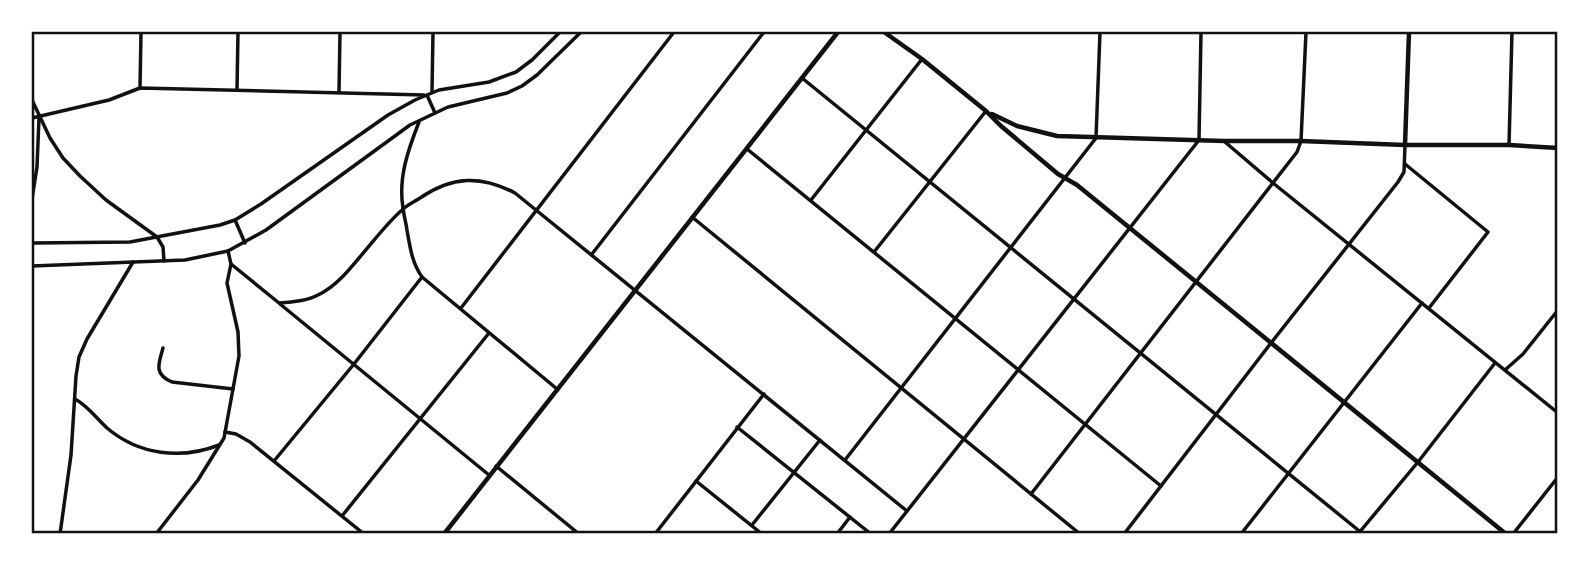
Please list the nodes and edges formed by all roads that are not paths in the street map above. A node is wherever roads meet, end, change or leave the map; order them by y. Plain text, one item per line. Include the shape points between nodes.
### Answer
1 (141, 32) edge
2 (238, 32) edge
3 (340, 32) edge
4 (433, 32) edge
5 (561, 32) edge
6 (581, 32) edge
7 (674, 32) edge
8 (764, 32) edge
9 (833, 32) edge
10 (838, 32) edge
11 (886, 32) edge
12 (1100, 32) edge
13 (1201, 32) edge
14 (1306, 32) edge
15 (1409, 32) edge
16 (1512, 32) edge
17 (826, 48) junction
18 (922, 59) junction
19 (802, 78) junction
20 (140, 88) junction
21 (237, 90) junction
22 (432, 92) junction
23 (338, 93) junction
24 (426, 95) junction
25 (32, 100) edge
26 (986, 111) junction
27 (435, 113) junction
28 (39, 116) junction
29 (32, 118) edge
30 (420, 120) junction
31 (866, 130) junction
32 (1096, 138) junction
33 (1199, 140) junction
34 (1224, 141) junction
35 (1301, 141) junction
36 (1405, 145) junction
37 (1509, 145) junction
38 (747, 148) junction
39 (1558, 148) edge
40 (1405, 164) junction
41 (1066, 178) junction
42 (930, 182) junction
43 (1273, 183) junction
44 (32, 199) edge
45 (811, 200) junction
46 (403, 209) junction
47 (538, 210) junction
48 (692, 217) junction
49 (235, 220) junction
50 (1130, 229) junction
51 (157, 237) junction
52 (32, 243) edge
53 (245, 243) junction
54 (1350, 244) junction
55 (1011, 248) junction
56 (228, 251) junction
57 (874, 252) junction
58 (592, 254) junction
59 (164, 261) junction
60 (133, 262) junction
61 (231, 264) junction
62 (32, 266) edge
63 (422, 277) junction
64 (1196, 282) junction
65 (636, 289) junction
66 (1074, 299) junction
67 (279, 303) junction
68 (1422, 303) junction
69 (461, 308) junction
70 (1428, 308) junction
71 (1558, 310) edge
72 (956, 318) junction
73 (489, 332) junction
74 (1271, 343) junction
75 (163, 348) dead end
76 (1141, 353) junction
77 (1496, 362) junction
78 (354, 364) junction
79 (1018, 370) junction
80 (1504, 370) junction
81 (557, 388) junction
82 (902, 388) junction
83 (233, 389) junction
84 (764, 394) junction
85 (75, 398) junction
86 (1344, 402) junction
87 (1558, 413) edge
88 (1216, 414) junction
89 (419, 418) junction
90 (1085, 424) junction
91 (737, 427) junction
92 (225, 432) junction
93 (964, 439) junction
94 (820, 440) junction
95 (221, 444) junction
96 (845, 460) junction
97 (274, 461) junction
98 (1418, 462) junction
99 (496, 466) junction
100 (794, 472) junction
101 (1289, 473) junction
102 (489, 475) junction
103 (1558, 477) edge
104 (696, 481) junction
105 (1161, 486) junction
106 (1031, 494) junction
107 (907, 511) junction
108 (342, 516) junction
109 (850, 517) junction
110 (752, 525) junction
111 (1360, 533) edge
112 (60, 534) edge
113 (156, 534) edge
114 (364, 534) edge
115 (444, 534) edge
116 (579, 534) edge
117 (655, 534) edge
118 (762, 534) edge
119 (837, 534) edge
120 (871, 534) edge
121 (889, 534) edge
122 (1080, 534) edge
123 (1124, 534) edge
124 (1241, 534) edge
125 (1506, 534) edge
126 (1513, 534) edge

1 - 20 street
2 - 21 street
3 - 23 street
4 - 22 street
5 - 22 street via 516,72
6 - 27 street via 522,86
7 - 47 street
8 - 58 street
9 - 17 main road
10 - 17 main road
11 - 18 main road
12 - 32 street
13 - 33 street
14 - 35 street
15 - 36 main road
16 - 37 street
17 - 19 main road
18 - 26 main road
18 - 31 street
19 - 31 street
19 - 38 main road
20 - 21 street
20 - 28 street
21 - 23 street
22 - 24 street
23 - 24 street
24 - 27 street
24 - 49 street via 388,115
25 - 28 street
26 - 32 main road via 1031,131
26 - 41 main road
26 - 42 street
27 - 30 street
28 - 29 street
28 - 44 street
28 - 51 street via 71,168
30 - 46 street via 403,168
30 - 53 street
31 - 42 street
31 - 45 street
32 - 33 main road
32 - 41 street
33 - 34 main road
33 - 50 street
34 - 35 main road
34 - 43 street
35 - 36 main road
35 - 43 street
36 - 37 main road
36 - 40 street
37 - 39 main road
38 - 45 street
38 - 48 main road
40 - 54 street via 1398,182
40 - 70 street via 1489,232
41 - 50 main road
41 - 55 street
42 - 55 street
42 - 57 street
43 - 54 street
43 - 64 street
45 - 57 street
46 - 47 street via 435,188 462,180 490,182
46 - 63 street via 412,256
46 - 67 street via 328,290 306,300
47 - 58 street
47 - 69 street
48 - 65 main road
48 - 82 street
49 - 51 street
49 - 53 street
50 - 64 main road
50 - 66 street
51 - 52 street via 130,242
51 - 59 street
53 - 56 street
54 - 68 street
54 - 74 street
55 - 66 street
55 - 72 street
56 - 59 street
56 - 61 street
57 - 72 street
58 - 65 street
59 - 60 street
60 - 62 street
60 - 85 street via 82,348
61 - 67 street
61 - 83 street via 228,283 239,342
63 - 69 street
63 - 78 street
64 - 74 main road
64 - 76 street
65 - 81 main road
65 - 84 street
66 - 76 street
66 - 79 street
67 - 78 street
68 - 70 street
68 - 86 street
69 - 73 street
70 - 77 street
71 - 80 street
72 - 79 street
72 - 82 street
73 - 81 street
73 - 89 street
74 - 86 main road
74 - 88 street
75 - 83 street via 159,371 166,379
76 - 88 street
76 - 90 street
77 - 80 street
77 - 98 street
78 - 89 street
78 - 97 street
79 - 90 street
79 - 93 street
80 - 87 street
81 - 99 main road
82 - 93 street
82 - 96 street
83 - 92 street
84 - 91 street
84 - 94 street
85 - 95 street via 116,434 145,449 178,454
85 - 112 street
86 - 98 main road
86 - 101 street
88 - 101 street
88 - 105 street
89 - 102 street
89 - 108 street
90 - 105 street
90 - 106 street
91 - 100 street
91 - 104 street
92 - 95 street
92 - 97 street via 243,437
93 - 106 street
93 - 107 street
94 - 96 street
94 - 100 street
95 - 113 street
96 - 107 street
97 - 108 street
98 - 111 street
98 - 125 main road
99 - 102 main road
99 - 116 street
100 - 109 street
100 - 110 street
101 - 111 street
101 - 124 street
102 - 115 main road
103 - 126 street
104 - 110 street
104 - 117 street
105 - 123 street
106 - 122 street
107 - 121 street
108 - 114 street
109 - 119 street
109 - 120 street
110 - 118 street

